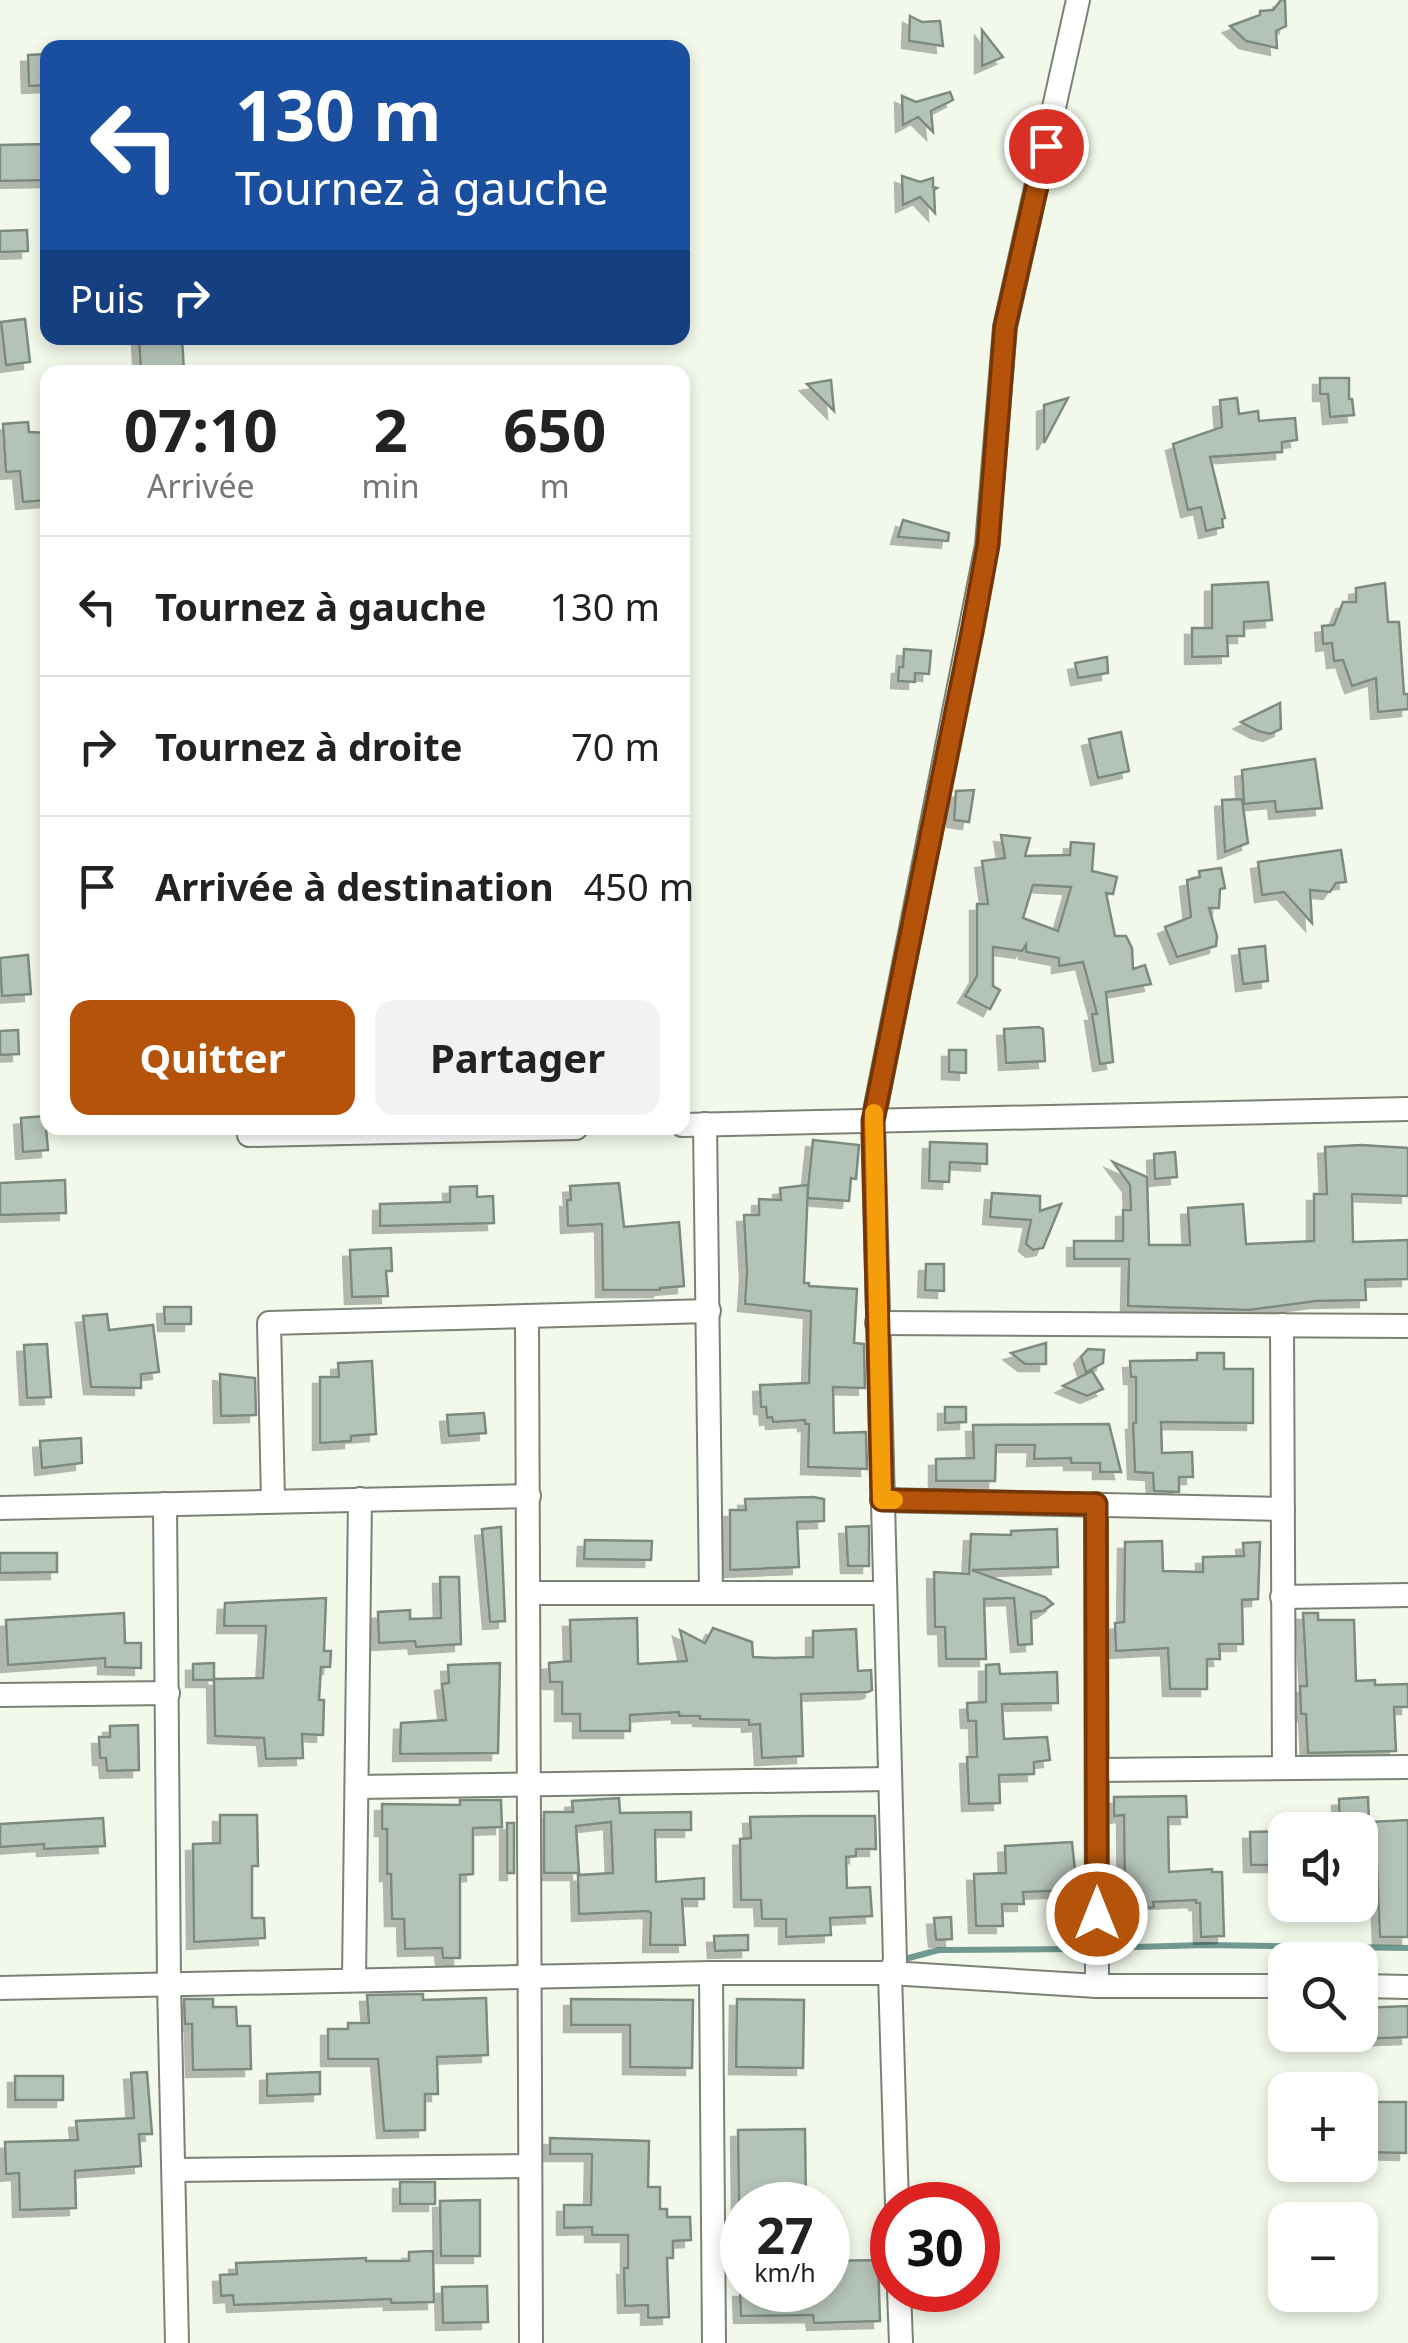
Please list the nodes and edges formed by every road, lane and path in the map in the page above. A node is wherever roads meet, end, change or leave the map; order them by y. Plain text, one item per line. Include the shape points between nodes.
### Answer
1 (1078, 0) edge
2 (1408, 1108) edge
3 (873, 1121) junction
4 (694, 1124) edge
5 (709, 1311) junction
6 (527, 1316) junction
7 (877, 1323) junction
8 (1282, 1325) junction
9 (1408, 1326) edge
10 (529, 1496) junction
11 (360, 1499) junction
12 (273, 1500) junction
13 (882, 1500) junction
14 (165, 1504) junction
15 (1096, 1504) junction
16 (0, 1508) edge
17 (1283, 1509) junction
18 (711, 1592) junction
19 (529, 1593) junction
20 (884, 1593) junction
21 (1408, 1595) edge
22 (1282, 1597) junction
23 (168, 1693) junction
24 (0, 1695) edge
25 (1408, 1767) edge
26 (1284, 1768) junction
27 (1097, 1770) junction
28 (888, 1779) junction
29 (529, 1784) junction
30 (356, 1788) junction
31 (711, 1973) junction
32 (890, 1973) junction
33 (528, 1975) junction
34 (354, 1980) junction
35 (169, 1982) junction
36 (1098, 1986) junction
37 (1268, 1986) edge
38 (1378, 1986) edge
39 (1408, 1987) edge
40 (0, 1988) edge
41 (530, 2166) junction
42 (174, 2170) junction
43 (896, 2182) edge
44 (900, 2312) edge
45 (178, 2343) edge
46 (531, 2343) edge
47 (714, 2343) edge
48 (901, 2343) edge

1 - 3 street via 1005,327 988,545
2 - 3 street
3 - 4 street
3 - 7 street
4 - 5 street
5 - 6 street
5 - 18 street
6 - 10 street
6 - 12 street via 268,1323
7 - 8 street
7 - 13 street
8 - 9 street
8 - 17 street
10 - 11 street
10 - 19 street
11 - 12 street
11 - 30 street
12 - 14 street
13 - 15 street
13 - 20 street
14 - 16 street
14 - 23 street
15 - 17 street
15 - 27 street
17 - 22 street
18 - 19 street
18 - 20 street
19 - 29 street
20 - 28 street
21 - 22 street
22 - 26 street
23 - 24 street
23 - 35 street
25 - 26 street
26 - 27 street
27 - 36 street
28 - 29 street
28 - 32 street via 895,1961
29 - 30 street
29 - 33 street
30 - 34 street
31 - 32 street
31 - 33 street
31 - 47 street
32 - 36 street
32 - 43 street
33 - 34 street
33 - 41 street
34 - 35 street
35 - 40 street
35 - 42 street
36 - 37 street
38 - 39 street
41 - 42 street
41 - 46 street
42 - 45 street
44 - 48 street

